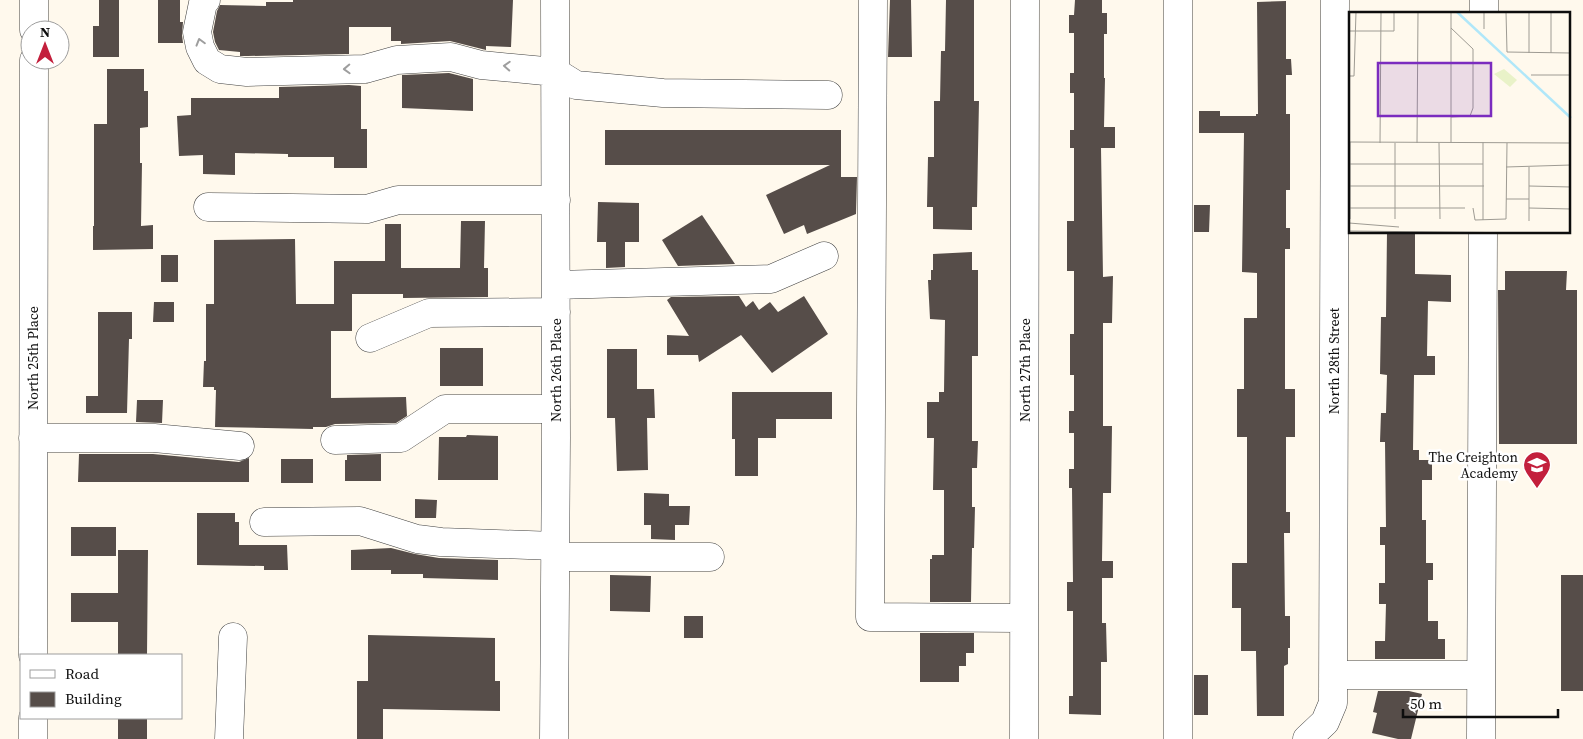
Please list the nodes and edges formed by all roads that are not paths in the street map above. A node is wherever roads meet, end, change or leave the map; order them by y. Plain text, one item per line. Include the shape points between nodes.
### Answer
1 (34, 0) edge
2 (206, 0) edge
3 (555, 0) edge
4 (874, 0) edge
5 (1025, 0) edge
6 (1178, 0) edge
7 (1335, 0) edge
8 (34, 20) edge
9 (34, 70) edge
10 (555, 72) junction
11 (828, 96) dead end
12 (556, 200) junction
13 (208, 207) dead end
14 (1483, 234) edge
15 (824, 256) dead end
16 (556, 285) junction
17 (556, 312) junction
18 (370, 338) dead end
19 (556, 409) junction
20 (33, 438) junction
21 (335, 440) dead end
22 (240, 446) dead end
23 (264, 522) dead end
24 (555, 551) junction
25 (710, 557) dead end
26 (1024, 618) junction
27 (233, 637) dead end
28 (33, 654) edge
29 (1333, 675) junction
30 (1481, 675) junction
31 (33, 719) edge
32 (1316, 730) edge
33 (32, 739) edge
34 (229, 739) edge
35 (554, 739) edge
36 (1024, 739) edge
37 (1178, 739) edge
38 (1480, 739) edge

1 - 8 street
10 -> 2 street via 482,65 451,57 397,60 365,69 247,72 220,69 207,61 200,47 197,32
3 - 10 street, North 26th Place
4 - 26 street via 870,617
5 - 26 street, North 27th Place
6 - 37 street
7 - 29 street, North 28th Street
9 - 20 street, North 25th Place
10 - 11 street via 576,86 663,93
10 - 12 street, North 26th Place
12 - 13 street via 398,200 367,209
12 - 16 street, North 26th Place
14 - 30 street
15 - 16 street via 772,280
16 - 17 street, North 26th Place
17 - 18 street via 429,313
17 - 19 street, North 26th Place
19 - 21 street via 445,409 401,438
19 - 24 street, North 26th Place
20 - 22 street via 154,438
20 - 28 street, North 25th Place
23 - 24 street via 360,521 441,542
24 - 25 street
24 - 35 street, North 26th Place
26 - 36 street, North 27th Place
27 - 34 street
29 - 30 street
29 - 32 street, North 28th Street via 1333,703
30 - 38 street
31 - 33 street

